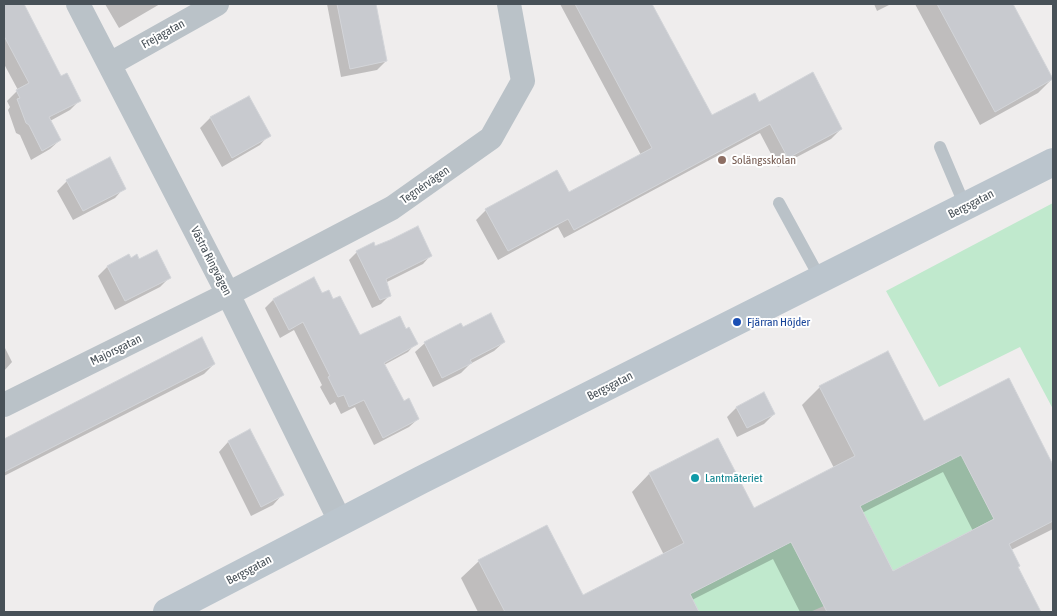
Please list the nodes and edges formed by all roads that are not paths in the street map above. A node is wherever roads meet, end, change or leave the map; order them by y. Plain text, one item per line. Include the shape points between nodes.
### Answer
1 (78, 4) edge
2 (216, 4) edge
3 (509, 4) edge
4 (110, 64) junction
5 (940, 147) dead end
6 (1053, 162) edge
7 (779, 203) dead end
8 (966, 206) junction
9 (821, 280) junction
10 (228, 294) junction
11 (4, 406) edge
12 (340, 521) junction
13 (167, 612) edge

1 - 4 street, Västra Ringvägen
2 - 4 street, Frejagatan
3 - 10 street, Tegnérvägen via 523,81 491,138 392,208
4 - 10 street, Västra Ringvägen
5 - 8 lane
6 - 8 street, Bergsgatan
7 - 9 lane
8 - 9 street, Bergsgatan
9 - 12 street, Bergsgatan
10 - 11 street, Majorsgatan
10 - 12 street, Västra Ringvägen
12 - 13 street, Bergsgatan

